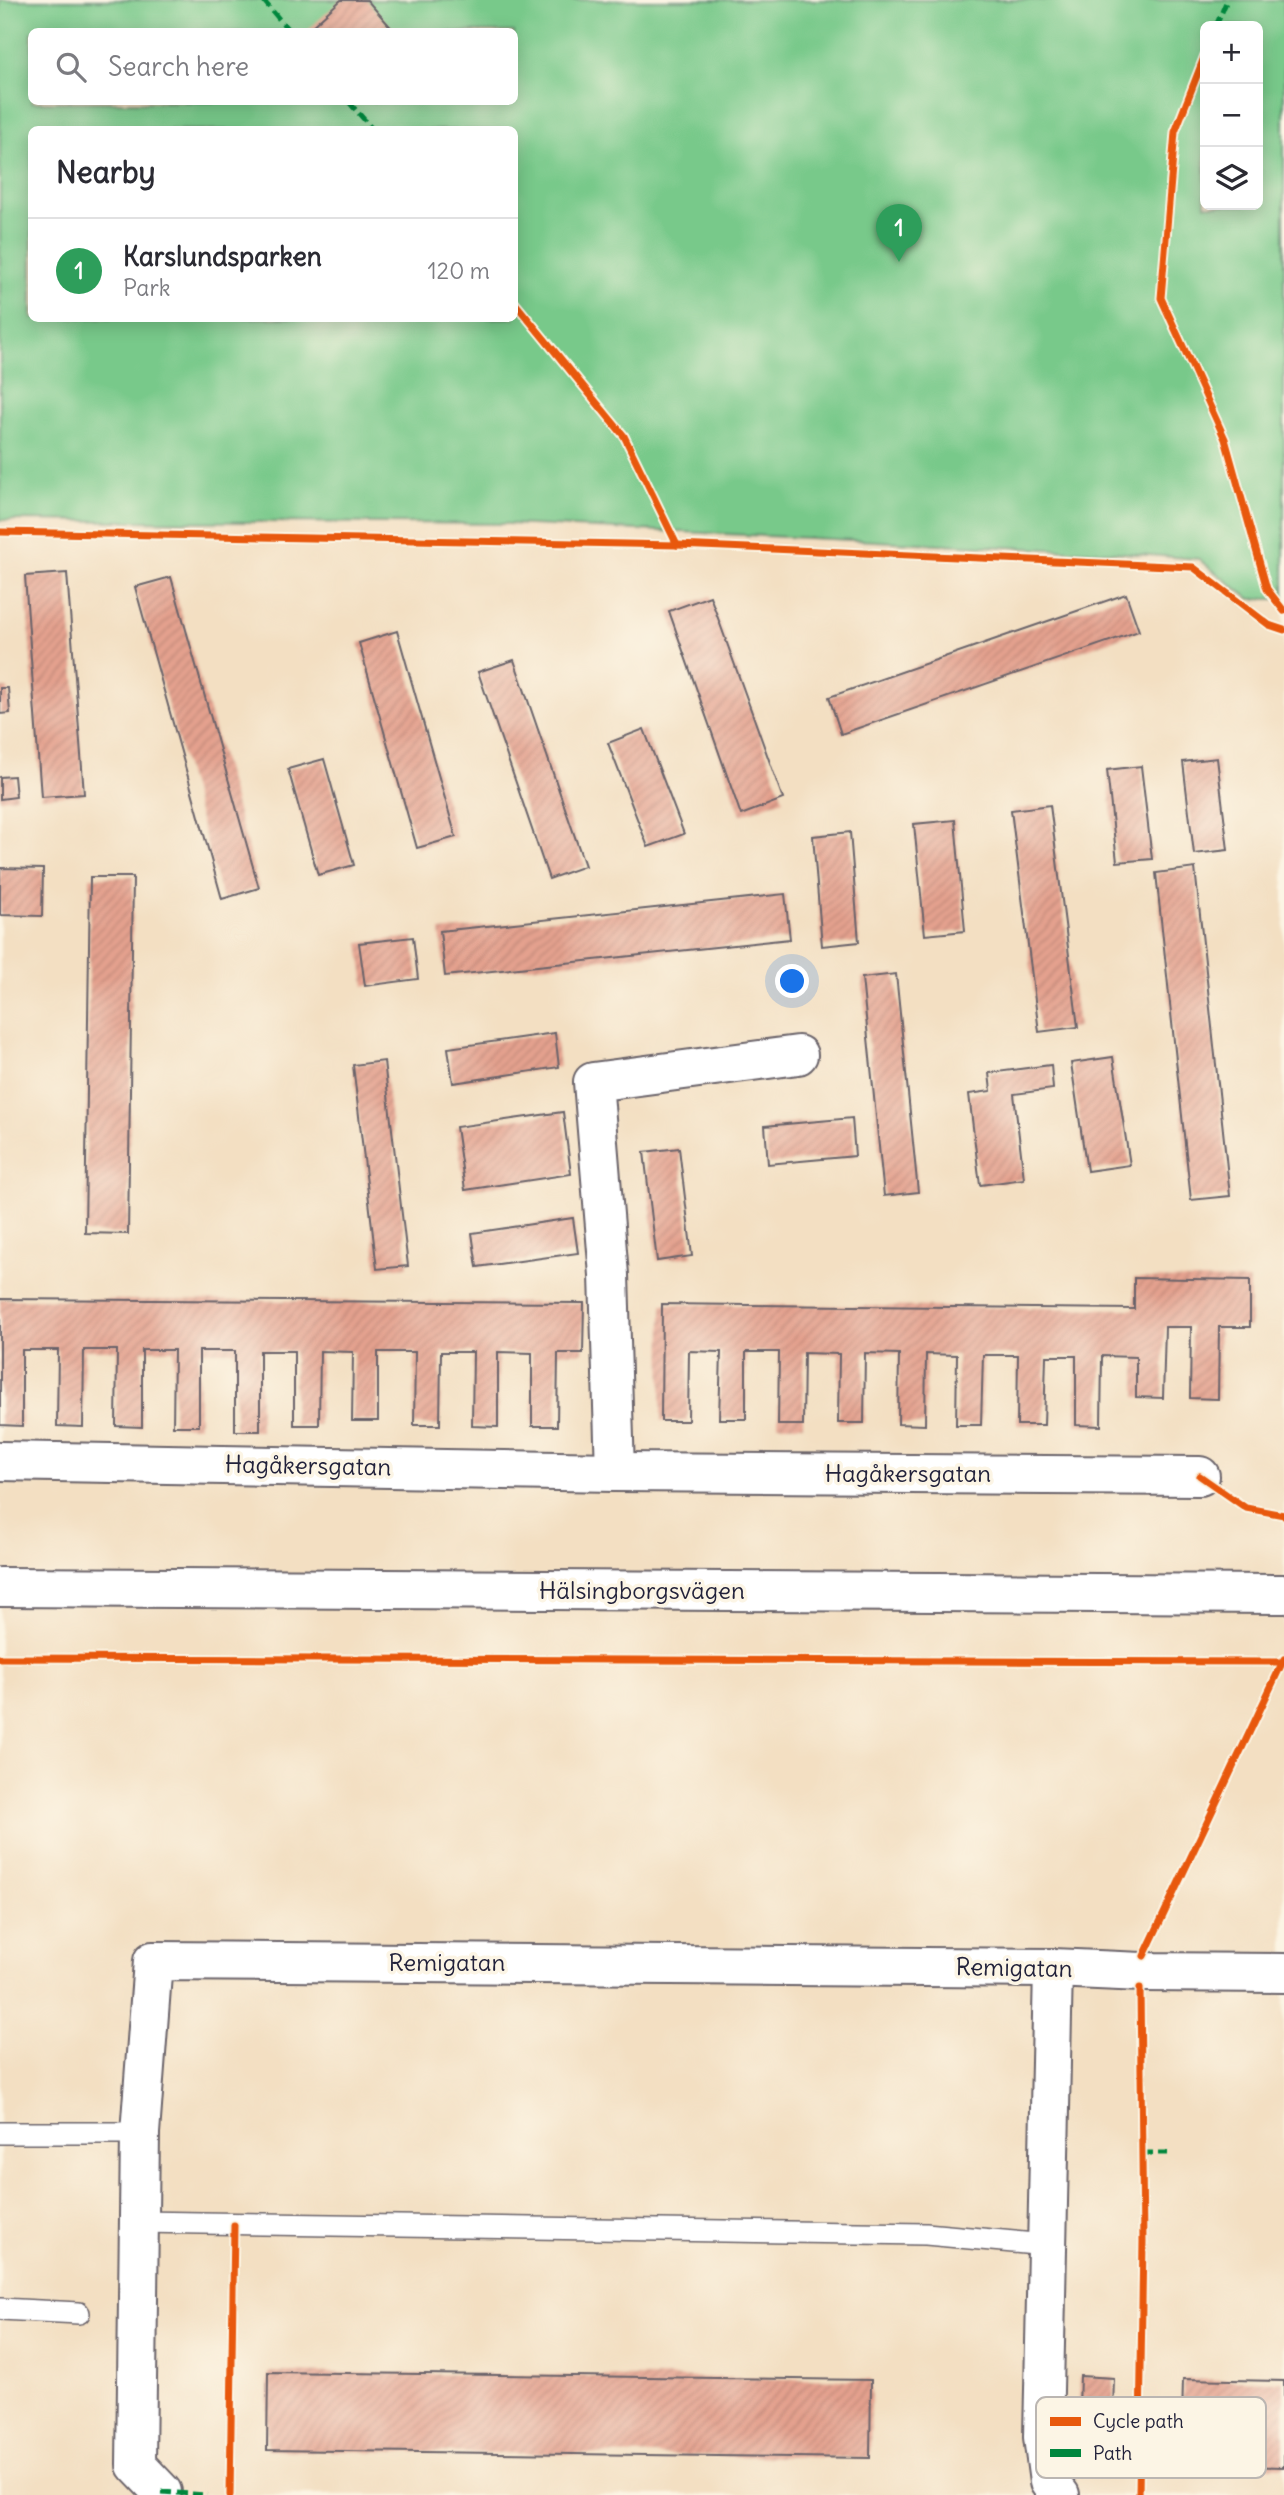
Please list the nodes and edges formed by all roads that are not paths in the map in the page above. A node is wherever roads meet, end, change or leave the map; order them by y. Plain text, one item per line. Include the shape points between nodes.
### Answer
1 (798, 1055) dead end
2 (0, 1461) edge
3 (615, 1472) junction
4 (1200, 1476) dead end
5 (0, 1587) edge
6 (1284, 1594) edge
7 (1053, 1968) junction
8 (1284, 1973) edge
9 (0, 2133) edge
10 (140, 2133) junction
11 (139, 2222) junction
12 (1046, 2245) junction
13 (0, 2309) edge
14 (79, 2313) dead end
15 (1044, 2397) edge
16 (1048, 2478) edge
17 (162, 2493) dead end
18 (1060, 2495) edge

1 - 3 street via 593,1082 609,1275
2 - 3 street, Hagåkersgatan
3 - 4 street, Hagåkersgatan
5 - 6 street, Hälsingborgsvägen
7 - 8 street, Remigatan
7 - 10 street, Remigatan via 153,1961
7 - 12 street
9 - 10 lane
10 - 11 street, Remigatan
11 - 12 lane via 926,2234
11 - 17 street, Remigatan via 135,2465
12 - 15 street
13 - 14 lane
16 - 18 street

